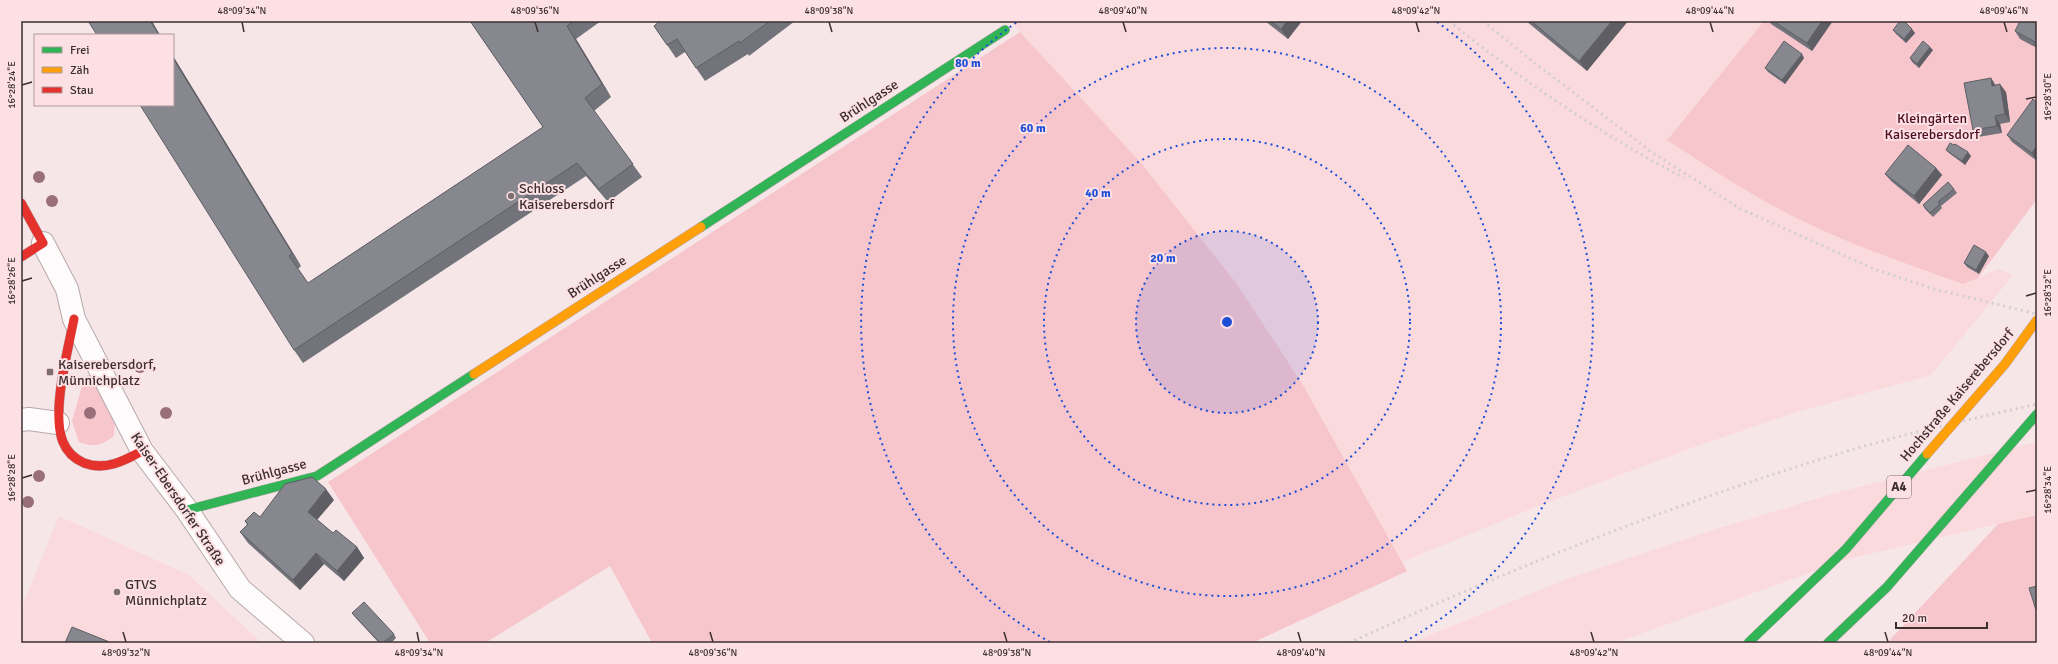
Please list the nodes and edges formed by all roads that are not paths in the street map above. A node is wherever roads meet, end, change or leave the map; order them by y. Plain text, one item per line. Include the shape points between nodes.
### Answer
1 (1005, 30) dead end
2 (21, 203) edge
3 (43, 243) junction
4 (21, 257) edge
5 (74, 319) junction
6 (2037, 320) edge
7 (2037, 414) edge
8 (21, 420) edge
9 (58, 423) junction
10 (142, 451) junction
11 (187, 510) junction
12 (303, 643) edge
13 (1748, 643) edge
14 (1828, 643) edge

1 - 11 main road, Brühlgasse via 317,476
2 - 3 main road, Kaiser-Ebersdorfer Straße
3 - 4 main road
3 - 5 street, Kaiser-Ebersdorfer Straße via 67,289
5 - 9 main road
5 - 10 street, Kaiser-Ebersdorfer Straße
6 - 13 main road, Hochstraße Kaiserebersdorf / A4, bridge via 2005,364 1846,549
7 - 14 main road via 1887,587
8 - 9 street
9 - 10 main road via 62,441 73,458 88,465 104,466 122,462
10 - 11 street, Kaiser-Ebersdorfer Straße
11 - 12 street, Kaiser-Ebersdorfer Straße via 240,589

